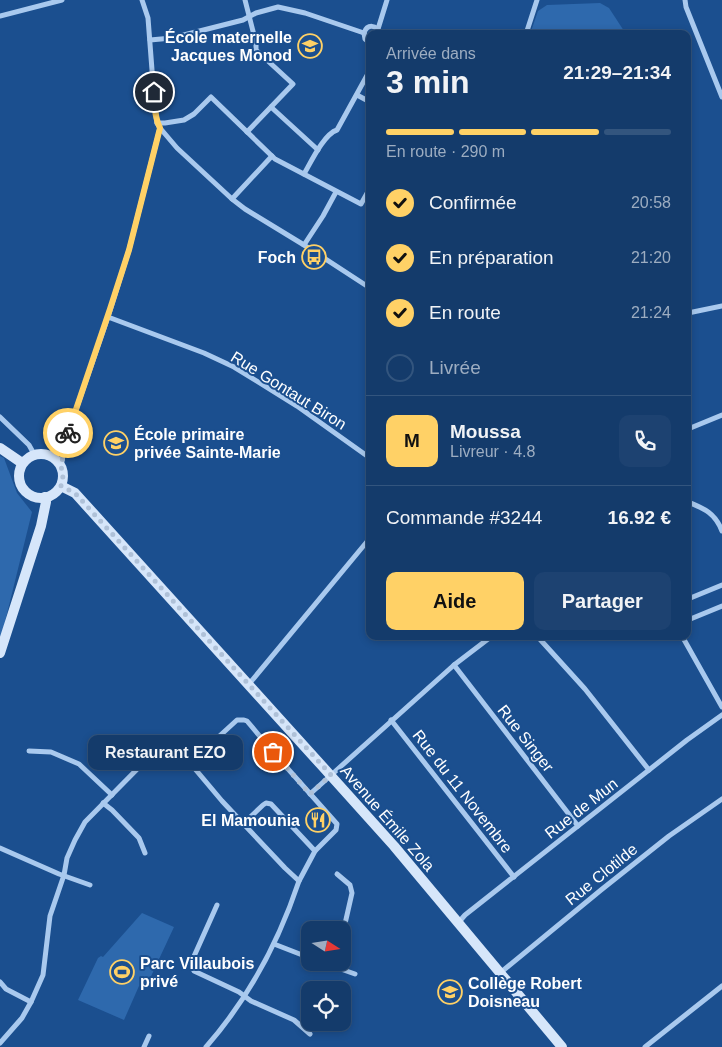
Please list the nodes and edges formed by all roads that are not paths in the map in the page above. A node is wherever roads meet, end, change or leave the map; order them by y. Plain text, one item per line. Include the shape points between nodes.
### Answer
1 (62, 0) edge
2 (142, 0) edge
3 (245, 0) edge
4 (387, 0) edge
5 (537, 0) edge
6 (685, 0) edge
7 (0, 16) edge
8 (250, 18) junction
9 (378, 30) edge
10 (379, 30) edge
11 (527, 30) edge
12 (364, 33) junction
13 (150, 40) junction
14 (366, 40) edge
15 (366, 78) edge
16 (357, 95) junction
17 (722, 96) edge
18 (366, 100) edge
19 (271, 107) junction
20 (158, 126) junction
21 (247, 132) junction
22 (318, 150) junction
23 (272, 156) junction
24 (304, 174) junction
25 (336, 192) junction
26 (366, 195) edge
27 (232, 199) junction
28 (304, 245) junction
29 (366, 285) edge
30 (722, 306) edge
31 (691, 312) edge
32 (108, 317) junction
33 (722, 415) edge
34 (0, 417) edge
35 (691, 428) edge
36 (67, 436) junction
37 (0, 448) edge
38 (34, 454) junction
39 (366, 455) edge
40 (51, 456) junction
41 (22, 463) junction
42 (61, 466) junction
43 (61, 486) junction
44 (45, 497) junction
45 (691, 503) edge
46 (722, 532) edge
47 (366, 543) edge
48 (722, 585) edge
49 (691, 598) edge
50 (722, 606) edge
51 (691, 619) edge
52 (487, 640) edge
53 (541, 640) edge
54 (684, 640) edge
55 (0, 653) edge
56 (454, 666) junction
57 (249, 684) junction
58 (722, 707) edge
59 (722, 715) edge
60 (391, 720) junction
61 (29, 751) dead end
62 (190, 763) junction
63 (649, 770) junction
64 (331, 775) junction
65 (310, 794) junction
66 (112, 795) junction
67 (722, 799) edge
68 (103, 803) junction
69 (244, 823) junction
70 (578, 826) junction
71 (0, 848) edge
72 (315, 851) junction
73 (145, 852) dead end
74 (336, 874) dead end
75 (64, 875) junction
76 (514, 877) junction
77 (299, 881) junction
78 (90, 885) dead end
79 (217, 905) dead end
80 (346, 921) edge
81 (458, 923) junction
82 (274, 944) junction
83 (301, 954) edge
84 (349, 971) edge
85 (500, 973) junction
86 (355, 974) dead end
87 (0, 982) edge
88 (722, 986) edge
89 (244, 995) junction
90 (31, 1002) junction
91 (310, 1034) dead end
92 (149, 1036) dead end
93 (0, 1043) edge
94 (144, 1047) edge
95 (206, 1047) edge
96 (562, 1047) edge
97 (645, 1047) edge

1 - 7 street
2 - 13 street
3 - 8 street
4 - 10 street
5 - 11 street
6 - 17 street
8 - 12 street via 278,7
8 - 13 street via 172,38
8 - 19 street via 256,50 293,84
9 - 12 street via 371,26
12 - 14 street
13 - 20 street
15 - 16 street
16 - 18 street
16 - 22 street via 337,130
19 - 21 street
19 - 22 street
20 - 21 street via 184,120 210,97
20 - 27 street
20 - 32 street via 129,250
21 - 23 street
22 - 24 street
23 - 24 street
23 - 27 street
24 - 25 street
25 - 26 street via 361,204
25 - 28 street
27 - 28 street
28 - 29 street
30 - 31 street
32 - 36 street
32 - 39 street, Rue Gontaut Biron via 234,367 297,406
33 - 35 street
34 - 38 street
36 - 40 street
36 - 42 street
37 - 41 main road
38 - 40 main road
38 - 41 main road
40 - 42 main road
41 - 44 main road via 19,473 22,488 35,497
42 - 43 main road
43 - 44 main road
43 - 57 main road, Avenue Émile Zola via 75,493
44 - 55 main road via 41,526
45 - 46 street via 711,513
47 - 57 street
48 - 49 street
50 - 51 street
52 - 56 street
53 - 63 street via 585,689
54 - 58 street
56 - 60 street
56 - 70 street, Rue Singer
57 - 64 main road, Avenue Émile Zola
59 - 63 street, Rue de Mun
60 - 64 street
60 - 76 street, Rue du 11 Novembre
61 - 66 street via 51,752 79,764
62 - 65 street via 237,720 244,720
62 - 66 street via 173,747 160,747
62 - 69 street
63 - 70 street, Rue de Mun
64 - 65 street
64 - 81 main road, Avenue Émile Zola
65 - 72 street via 337,824 336,830
66 - 68 street
67 - 85 street, Rue Clotilde via 668,836
68 - 73 street via 139,838
68 - 75 street via 74,840
69 - 72 street via 263,804 269,803
69 - 77 street
70 - 76 street, Rue de Mun
71 - 75 street
72 - 77 street
74 - 80 street via 350,885 352,894
75 - 78 street
75 - 90 street via 50,916 43,974
76 - 81 street, Rue de Mun
77 - 82 street
79 - 89 street via 192,967 194,971
81 - 85 main road, Avenue Émile Zola
82 - 83 street
82 - 89 street
84 - 86 street
85 - 96 main road, Avenue Émile Zola
87 - 90 street via 6,989
88 - 97 street
89 - 91 street via 294,1020
89 - 95 street
90 - 93 street
92 - 94 street

